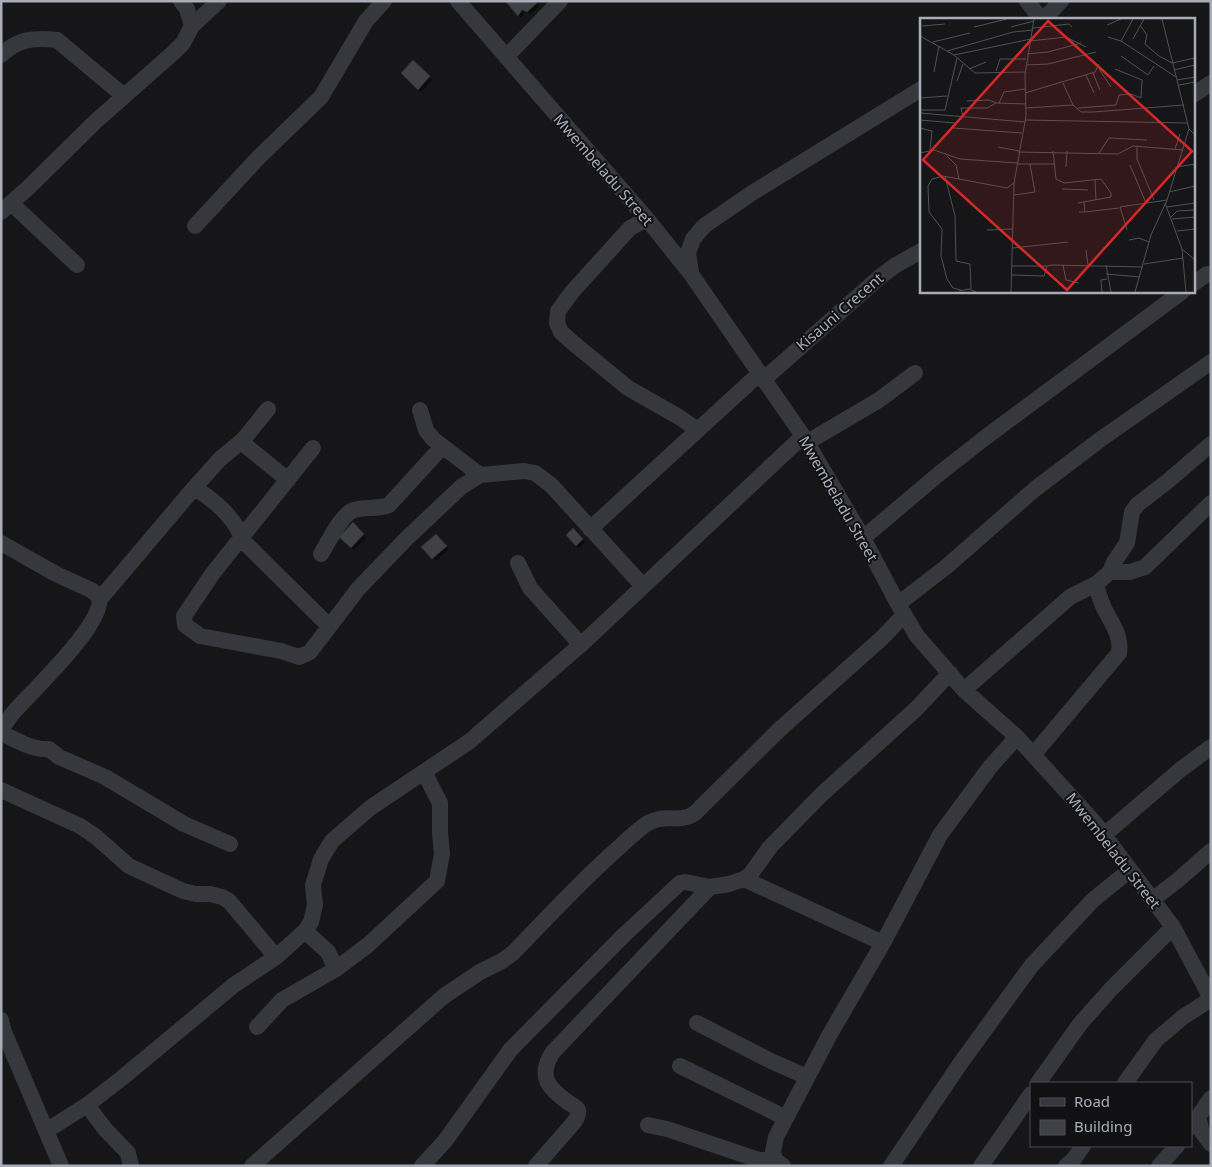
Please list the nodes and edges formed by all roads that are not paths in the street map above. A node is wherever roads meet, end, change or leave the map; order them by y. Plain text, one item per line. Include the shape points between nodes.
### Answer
1 (181, 1) edge
2 (219, 1) edge
3 (384, 1) edge
4 (458, 1) edge
5 (560, 1) edge
6 (1027, 1) edge
7 (1061, 1) edge
8 (1042, 18) edge
9 (1044, 18) edge
10 (192, 26) junction
11 (1, 55) edge
12 (506, 57) junction
13 (1211, 83) edge
14 (920, 90) edge
15 (1194, 94) edge
16 (124, 96) junction
17 (6, 208) edge
18 (646, 219) junction
19 (195, 226) dead end
20 (920, 252) edge
21 (77, 265) dead end
22 (691, 274) junction
23 (1207, 274) dead end
24 (1194, 283) edge
25 (1182, 292) edge
26 (1208, 367) edge
27 (915, 373) dead end
28 (761, 377) junction
29 (268, 409) dead end
30 (420, 410) dead end
31 (698, 430) junction
32 (243, 440) junction
33 (804, 440) junction
34 (1211, 444) edge
35 (442, 447) junction
36 (313, 448) dead end
37 (480, 476) junction
38 (288, 480) junction
39 (194, 488) junction
40 (1211, 503) edge
41 (590, 529) junction
42 (240, 537) junction
43 (863, 538) junction
44 (1, 543) edge
45 (321, 554) dead end
46 (518, 563) dead end
47 (1110, 572) junction
48 (1096, 584) junction
49 (643, 586) junction
50 (100, 599) junction
51 (901, 610) junction
52 (329, 626) junction
53 (581, 644) junction
54 (950, 673) junction
55 (964, 690) junction
56 (1, 731) edge
57 (1017, 737) junction
58 (1211, 747) edge
59 (1034, 755) junction
60 (424, 772) junction
61 (1, 790) edge
62 (1104, 835) junction
63 (230, 844) dead end
64 (1211, 851) edge
65 (1130, 870) junction
66 (744, 879) junction
67 (710, 887) junction
68 (1152, 900) junction
69 (1173, 927) junction
70 (305, 931) junction
71 (884, 943) junction
72 (276, 957) junction
73 (336, 969) junction
74 (1211, 999) edge
75 (697, 1023) dead end
76 (256, 1027) dead end
77 (2, 1029) edge
78 (680, 1066) dead end
79 (807, 1077) junction
80 (1039, 1082) edge
81 (1126, 1082) edge
82 (1030, 1095) edge
83 (1211, 1098) edge
84 (87, 1105) junction
85 (786, 1118) junction
86 (1194, 1122) edge
87 (648, 1125) dead end
88 (46, 1131) junction
89 (1211, 1144) edge
90 (1081, 1147) edge
91 (1176, 1147) edge
92 (779, 1163) edge
93 (61, 1166) edge
94 (131, 1166) edge
95 (252, 1166) edge
96 (422, 1166) edge
97 (536, 1166) edge
98 (891, 1166) edge
99 (981, 1166) edge
100 (1066, 1166) edge
101 (1160, 1166) edge

1 - 10 street
2 - 10 street
3 - 19 street via 366,21 321,97
4 - 12 street, Mwembeladu Street
5 - 12 street
6 - 8 street
7 - 9 street
10 - 16 street via 173,53
11 - 16 street via 27,40 57,40
12 - 18 street, Mwembeladu Street
13 - 15 street
14 - 22 street via 704,226 693,239 688,253
16 - 17 street
17 - 21 street
18 - 22 street, Mwembeladu Street
18 - 31 street via 630,228 572,292 558,311 557,323 561,332 628,388
20 - 28 street, Kisauni Crecent via 881,276
22 - 28 street, Mwembeladu Street
23 - 24 street
25 - 43 street via 986,437
26 - 51 street via 1101,439 1035,489
27 - 33 street via 879,400
28 - 31 street, Kisauni Crecent
28 - 33 street, Mwembeladu Street
29 - 32 street
30 - 35 street via 426,430
31 - 41 street, Kisauni Crecent
32 - 38 street
32 - 39 street via 220,459
33 - 43 street, Mwembeladu Street
33 - 49 street
34 - 47 street via 1138,504 1132,512 1127,543
35 - 37 street
35 - 45 street via 389,505 349,513
36 - 38 street
37 - 41 street via 535,473 551,485
37 - 52 street via 461,487 406,538 358,589
38 - 42 street
39 - 42 street via 208,496 235,525
39 - 50 street
40 - 47 street via 1145,567 1130,572
41 - 49 street
42 - 52 street
42 - 52 street via 184,616 186,625 200,636 299,657 310,652
43 - 51 street, Mwembeladu Street
44 - 50 street via 91,590
46 - 53 street via 530,588
47 - 48 street
48 - 55 street via 1070,597
48 - 59 street via 1118,636 1119,653
49 - 53 street
50 - 56 street via 79,640 13,713
51 - 54 street, Mwembeladu Street via 917,636
51 - 95 street via 882,638 780,729 696,813 683,819 658,818 648,823 583,881 513,953 444,996
53 - 60 street via 470,741
54 - 55 street, Mwembeladu Street
54 - 66 street via 916,709 822,794
55 - 57 street, Mwembeladu Street
56 - 63 street via 105,777 184,824
57 - 59 street, Mwembeladu Street
57 - 71 street via 990,767 940,835
58 - 62 street
59 - 62 street, Mwembeladu Street
60 - 70 street via 370,808 332,841 321,859 313,885 315,905
60 - 73 street via 440,803 442,854 437,880 368,945
61 - 72 street via 80,826 129,866 183,891 210,894 229,901
62 - 65 street, Mwembeladu Street
64 - 68 street
65 - 68 street, Mwembeladu Street
65 - 98 street via 1093,900 1032,965
66 - 67 street
66 - 71 street
67 - 96 street via 680,883 625,934 511,1049 445,1141
67 - 97 street via 547,1061 544,1075 551,1088 576,1107 578,1114 576,1121
68 - 69 street, Mwembeladu Street
69 - 74 street, Mwembeladu Street
69 - 80 street via 1080,1024
70 - 72 street
70 - 73 street via 328,952
71 - 79 street
72 - 84 street via 234,985
73 - 76 street via 282,1000
74 - 81 street via 1182,1017 1156,1040
75 - 79 street
77 - 88 street
78 - 85 street
79 - 85 street
82 - 99 street
83 - 86 street
84 - 88 street
84 - 94 street via 128,1153
85 - 92 street via 774,1144
86 - 89 street
87 - 92 street via 758,1160
88 - 93 street
90 - 100 street
91 - 101 street

